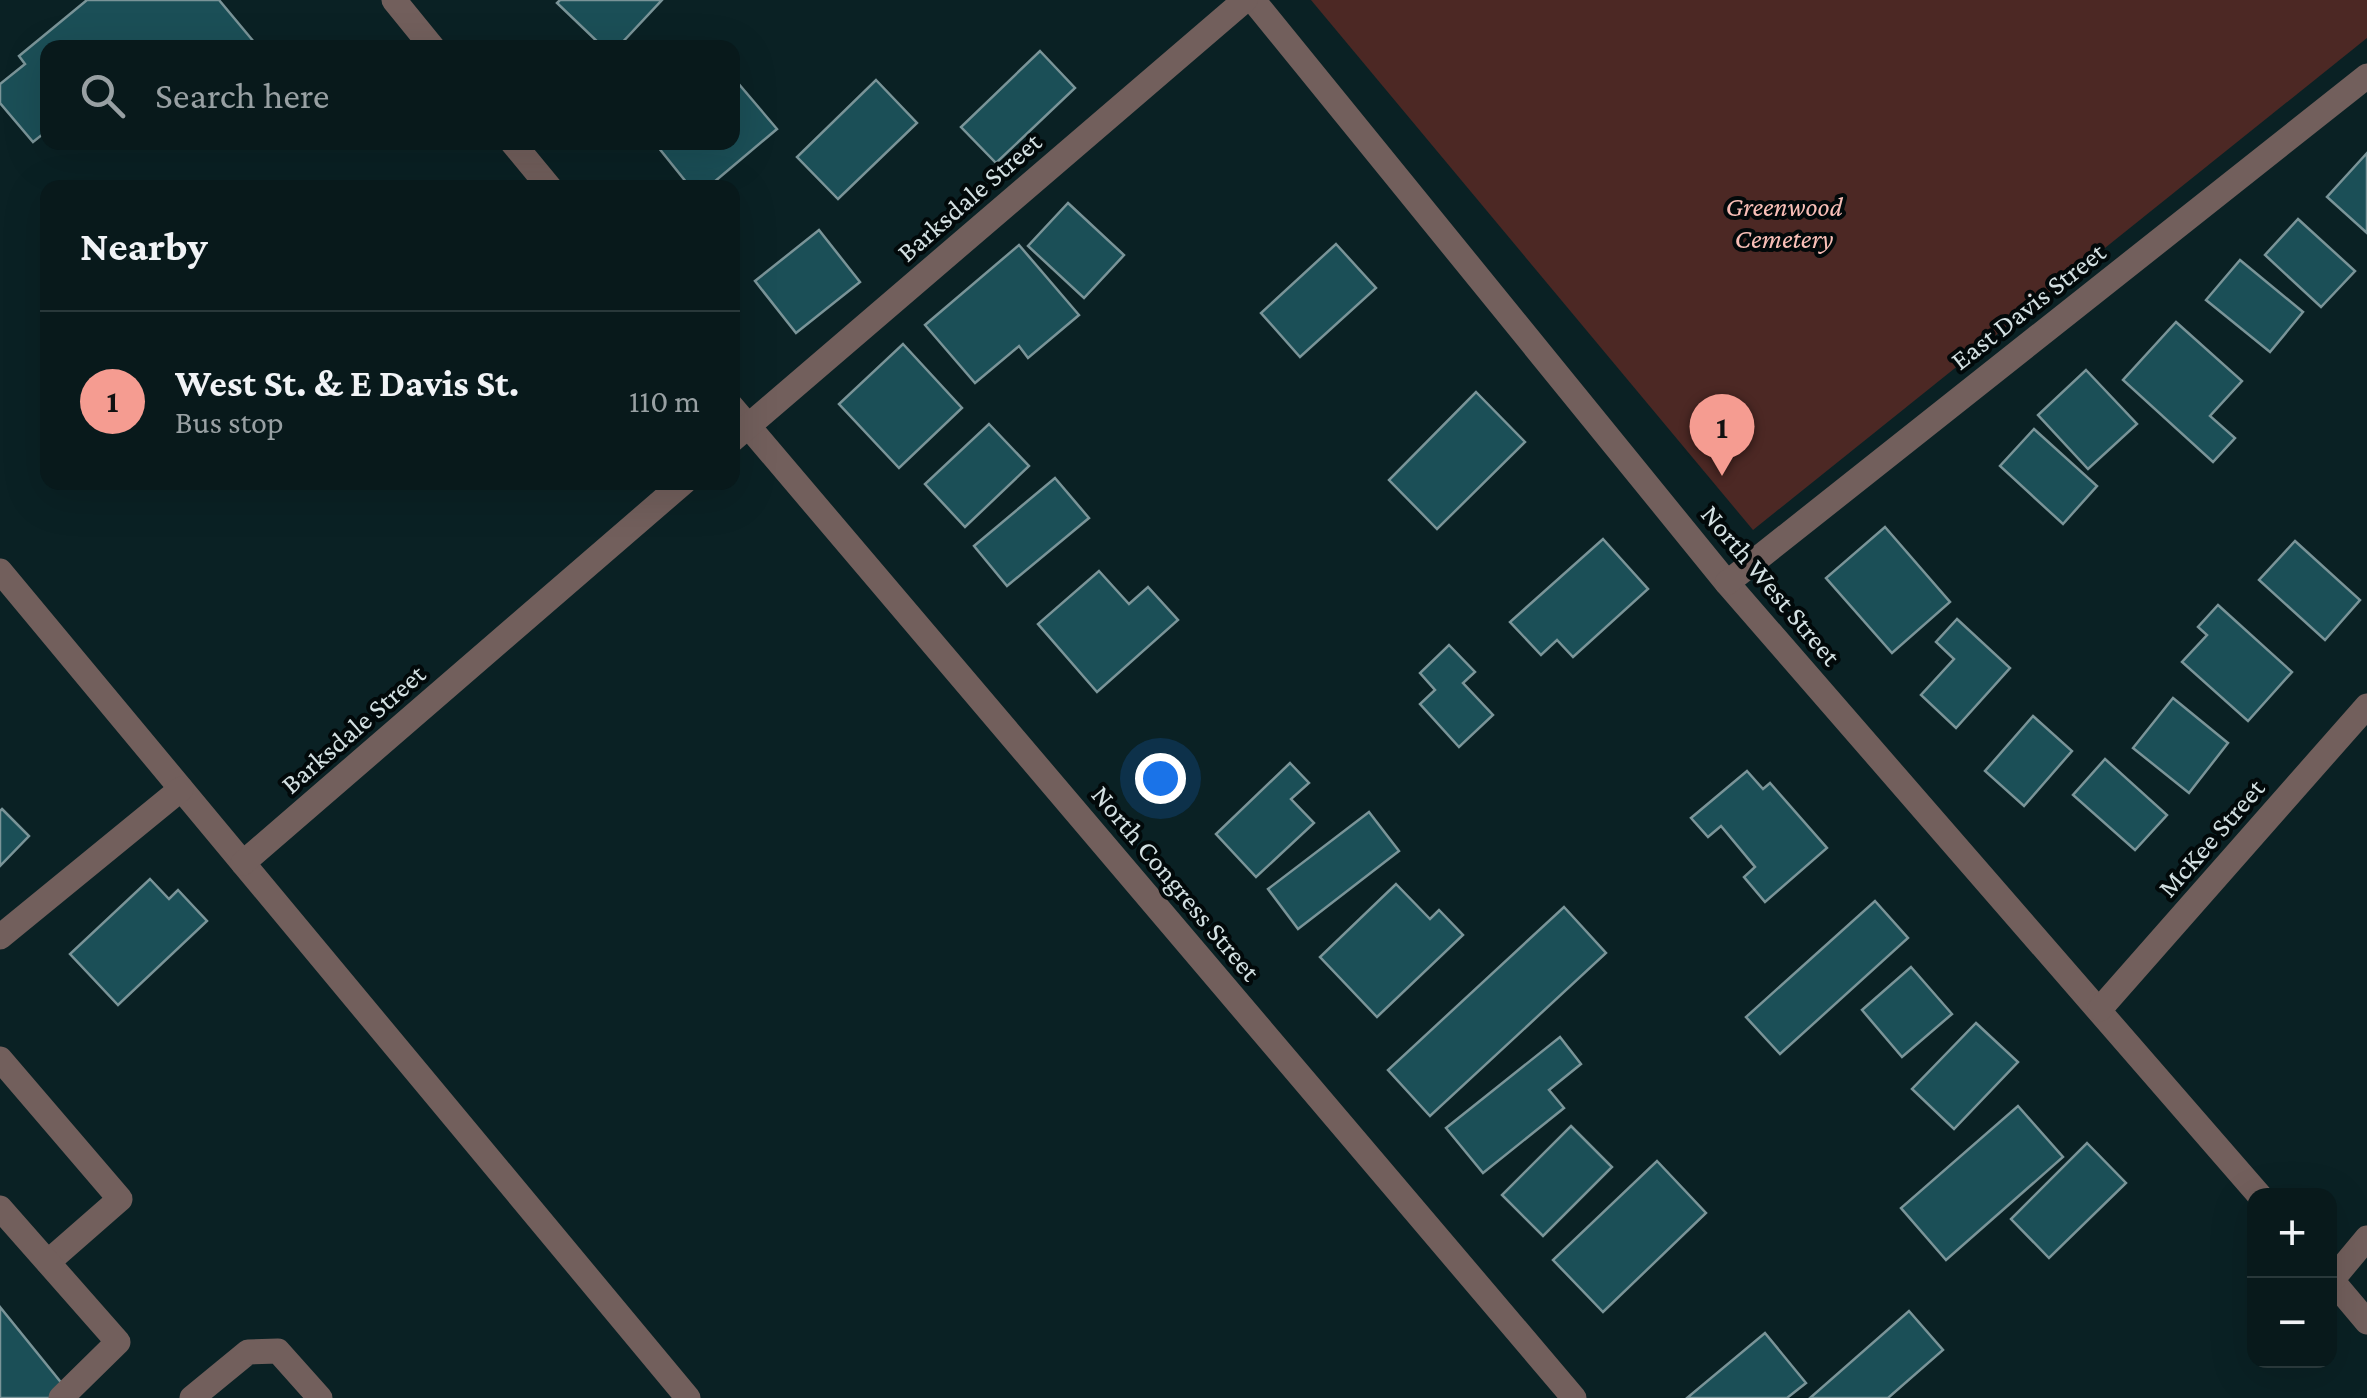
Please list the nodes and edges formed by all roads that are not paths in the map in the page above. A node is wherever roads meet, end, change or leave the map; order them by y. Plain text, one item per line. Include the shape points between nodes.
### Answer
1 (394, 0) edge
2 (1245, 0) edge
3 (1253, 0) edge
4 (426, 40) edge
5 (2367, 76) edge
6 (519, 150) edge
7 (543, 180) edge
8 (740, 423) edge
9 (740, 427) edge
10 (675, 490) edge
11 (0, 571) edge
12 (1727, 583) junction
13 (2367, 706) edge
14 (181, 789) junction
15 (243, 864) junction
16 (0, 937) edge
17 (2100, 1009) junction
18 (0, 1059) edge
19 (2253, 1188) edge
20 (0, 1208) edge
21 (2367, 1238) edge
22 (48, 1262) junction
23 (2332, 1278) edge
24 (2337, 1286) edge
25 (2367, 1322) edge
26 (60, 1398) edge
27 (192, 1398) edge
28 (320, 1398) edge
29 (688, 1398) edge
30 (1574, 1398) edge

1 - 4 street
2 - 8 street, Barksdale Street
3 - 12 street, North West Street
5 - 12 street, East Davis Street
6 - 7 street
9 - 30 street, North Congress Street
10 - 15 street, Barksdale Street
11 - 14 street
12 - 17 street, North West Street
13 - 17 street, McKee Street
14 - 15 street
14 - 16 street
15 - 29 street
17 - 19 street, North West Street
18 - 22 street via 120,1199
20 - 22 street
21 - 23 street
22 - 26 street via 118,1342
24 - 25 street
27 - 28 street via 248,1352 278,1351

